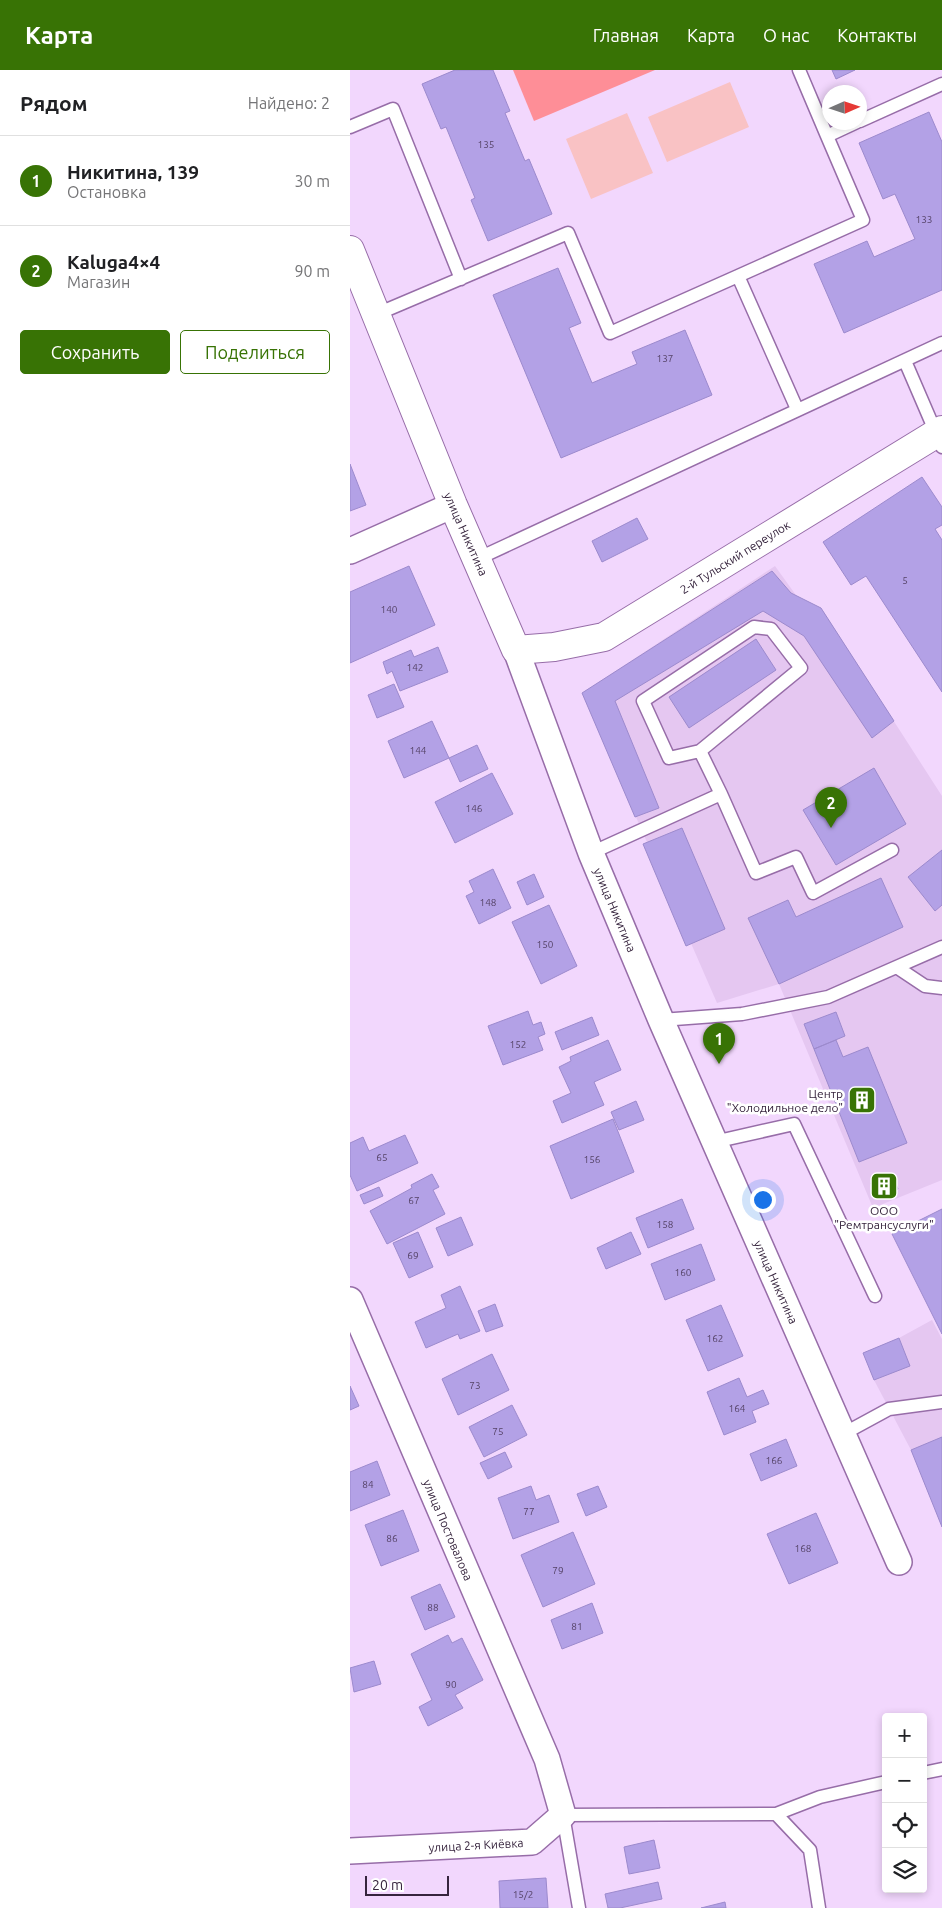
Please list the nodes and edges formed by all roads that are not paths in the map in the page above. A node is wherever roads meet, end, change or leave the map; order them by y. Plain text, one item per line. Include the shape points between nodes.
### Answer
1 (799, 70) edge
2 (942, 84) edge
3 (867, 118) edge
4 (350, 126) edge
5 (840, 130) edge
6 (827, 136) junction
7 (350, 250) edge
8 (738, 276) junction
9 (461, 279) junction
10 (377, 314) junction
11 (942, 343) edge
12 (905, 360) junction
13 (797, 409) junction
14 (940, 437) edge
15 (453, 505) junction
16 (350, 551) edge
17 (477, 559) junction
18 (516, 650) junction
19 (700, 751) junction
20 (721, 794) junction
21 (892, 850) dead end
22 (592, 853) junction
23 (942, 947) edge
24 (898, 968) junction
25 (942, 988) edge
26 (661, 1020) junction
27 (714, 1142) junction
28 (875, 1296) dead end
29 (350, 1300) edge
30 (942, 1402) edge
31 (843, 1434) junction
32 (899, 1562) dead end
33 (942, 1769) edge
34 (927, 1772) edge
35 (882, 1783) edge
36 (776, 1814) junction
37 (563, 1815) junction
38 (350, 1851) edge
39 (579, 1908) edge
40 (819, 1908) edge

1 - 6 lane
2 - 3 lane
4 - 9 lane via 393,108
5 - 6 lane
6 - 8 lane via 863,220
7 - 10 street, улица Никитина
8 - 9 lane via 610,333 568,233
8 - 13 lane
9 - 10 lane
10 - 15 street, улица Никитина
11 - 12 lane
12 - 13 lane
12 - 14 lane
13 - 17 lane
14 - 18 street, 2-й Тульский переулок via 604,637 554,647
15 - 16 street
15 - 17 street, улица Никитина
17 - 18 street, улица Никитина
18 - 22 street, улица Никитина
19 - 19 lane via 801,668 771,629 754,627 643,701 669,758
19 - 20 lane
20 - 21 lane via 756,873 796,857 814,893
20 - 22 lane
22 - 26 street, улица Никитина
23 - 24 lane
24 - 25 lane via 926,986
24 - 26 lane via 828,998 742,1014
26 - 27 street, улица Никитина
27 - 28 lane via 794,1124
27 - 31 street, улица Никитина
29 - 37 street, улица Постовалова via 547,1759
30 - 31 lane via 889,1409
31 - 32 street, улица Никитина
33 - 34 lane
35 - 36 lane via 820,1798
36 - 37 lane
36 - 40 lane via 810,1850
37 - 38 street, улица 2-я Киёвка via 532,1842
37 - 39 lane

